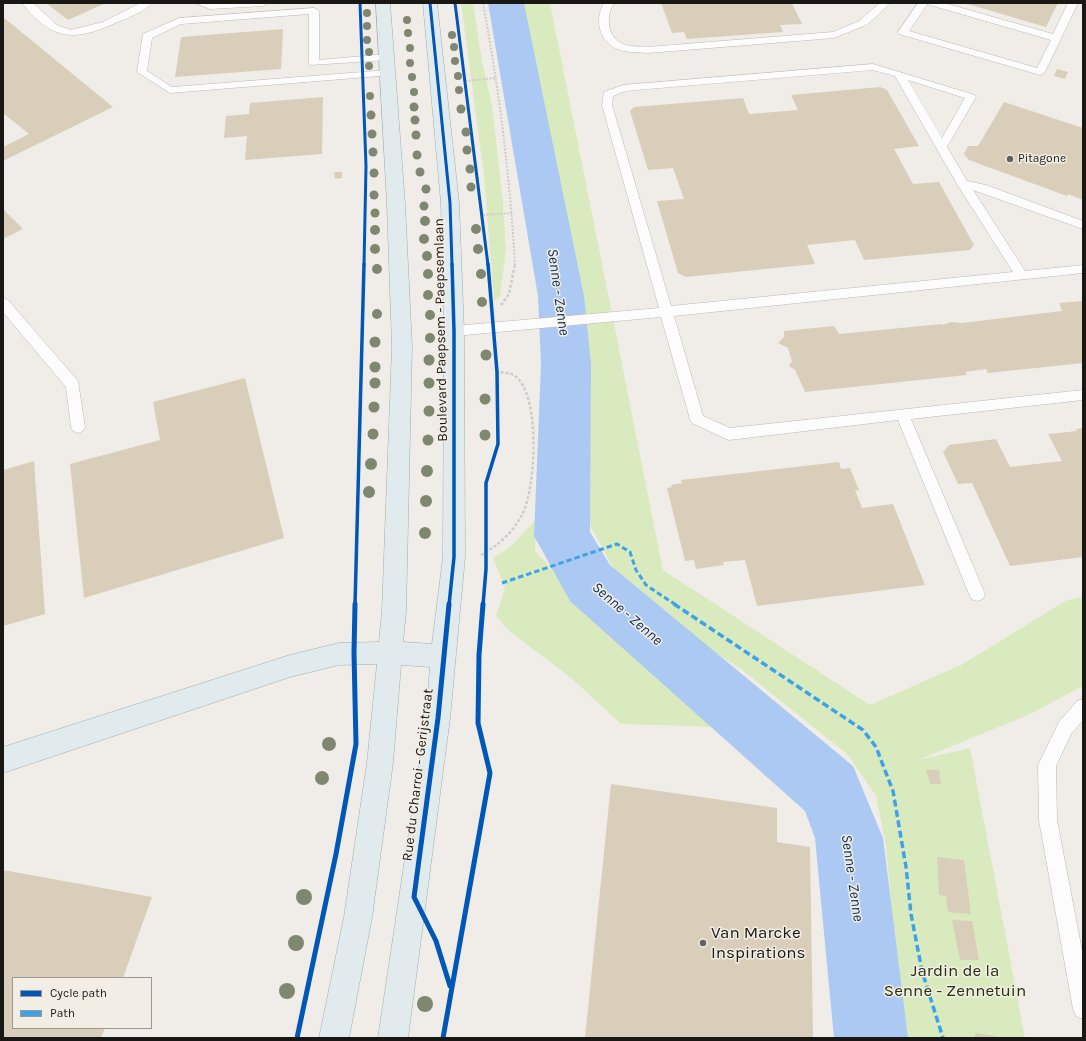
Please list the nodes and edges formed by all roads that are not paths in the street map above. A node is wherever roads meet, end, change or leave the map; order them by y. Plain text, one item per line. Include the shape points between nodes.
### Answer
1 (27, 3) edge
2 (147, 3) edge
3 (200, 3) edge
4 (263, 3) edge
5 (383, 3) edge
6 (430, 3) edge
7 (609, 3) edge
8 (885, 3) edge
9 (923, 3) edge
10 (933, 3) edge
11 (1073, 3) edge
12 (1056, 38) junction
13 (314, 63) junction
14 (387, 65) junction
15 (899, 74) junction
16 (314, 78) junction
17 (942, 147) junction
18 (963, 184) junction
19 (1083, 225) edge
20 (1083, 270) edge
21 (1021, 275) junction
22 (3, 303) edge
23 (667, 311) junction
24 (454, 331) junction
25 (1083, 395) edge
26 (902, 414) junction
27 (78, 427) dead end
28 (977, 594) dead end
29 (390, 653) junction
30 (443, 656) junction
31 (1083, 707) edge
32 (3, 760) edge
33 (1083, 1009) edge
34 (334, 1038) edge
35 (393, 1038) edge

1 - 2 lane via 58,30 72,34 90,30
3 - 4 lane via 210,6
5 - 14 main road
6 - 24 main road, Boulevard Paepsem - Paepsemlaan via 450,203
7 - 8 lane via 602,20 607,36 620,47 648,50 834,35 850,30 873,17
9 - 12 lane via 903,32 1040,72
10 - 12 lane
11 - 12 lane
13 - 14 lane
13 - 16 lane
13 - 16 lane via 314,11 180,21 147,36 142,72 170,90
14 - 16 lane
14 - 29 main road via 402,347 394,611
15 - 17 lane
15 - 17 lane via 971,97
15 - 23 lane via 873,67 623,88 608,94 607,105
17 - 18 lane
18 - 19 lane via 982,188
18 - 21 lane
20 - 21 lane
21 - 23 lane
22 - 27 lane via 73,386
23 - 24 lane
23 - 26 lane via 697,419 729,434
24 - 30 main road, Boulevard Paepsem - Paepsemlaan via 454,557
25 - 26 lane
26 - 28 lane
29 - 30 main road
29 - 32 main road via 339,654 290,666
29 - 34 main road via 380,763 358,917
30 - 35 main road, Rue du Charroi - Gerijstraat via 437,726
31 - 33 lane via 1065,728 1047,765 1048,820

